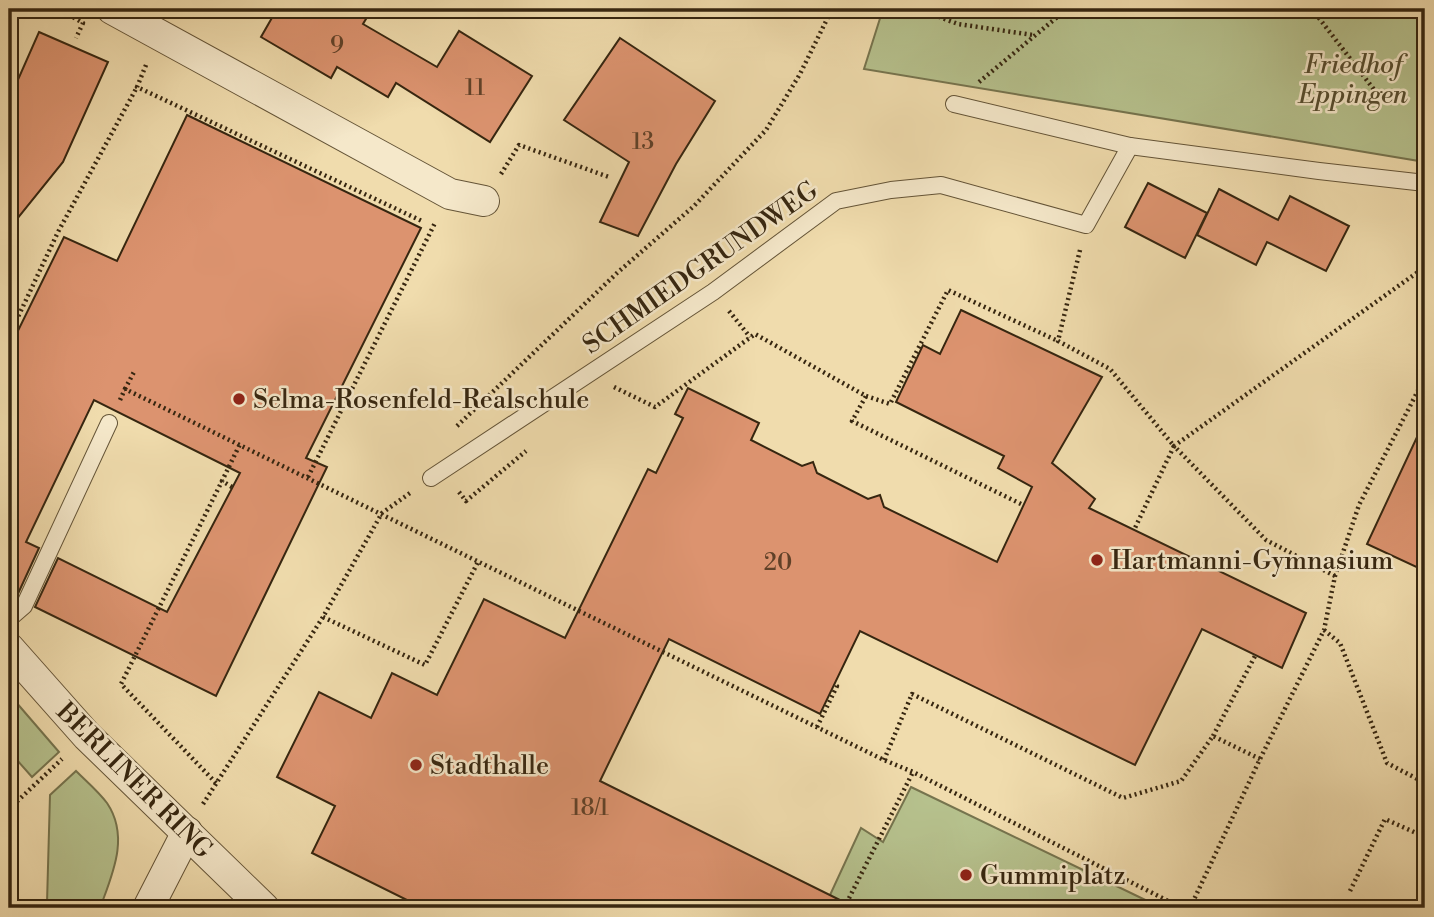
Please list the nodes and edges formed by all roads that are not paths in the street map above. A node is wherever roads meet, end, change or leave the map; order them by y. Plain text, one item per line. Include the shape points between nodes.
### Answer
1 (112, 9) edge
2 (954, 104) road end
3 (1130, 146) junction
4 (1425, 183) edge
5 (484, 201) road end
6 (109, 423) road end
7 (436, 474) road end
8 (9, 619) edge
9 (9, 648) edge
10 (187, 832) junction
11 (148, 908) edge
12 (264, 908) edge

1 - 5 street via 450,194
2 - 3 lane
3 - 4 lane
3 - 7 lane, SCHMIEDGRUNDWEG via 1086,225 941,185 836,201 713,292
6 - 8 lane via 24,606
9 - 10 street, BERLINER RING via 87,736
10 - 11 street
10 - 12 street, BERLINER RING

